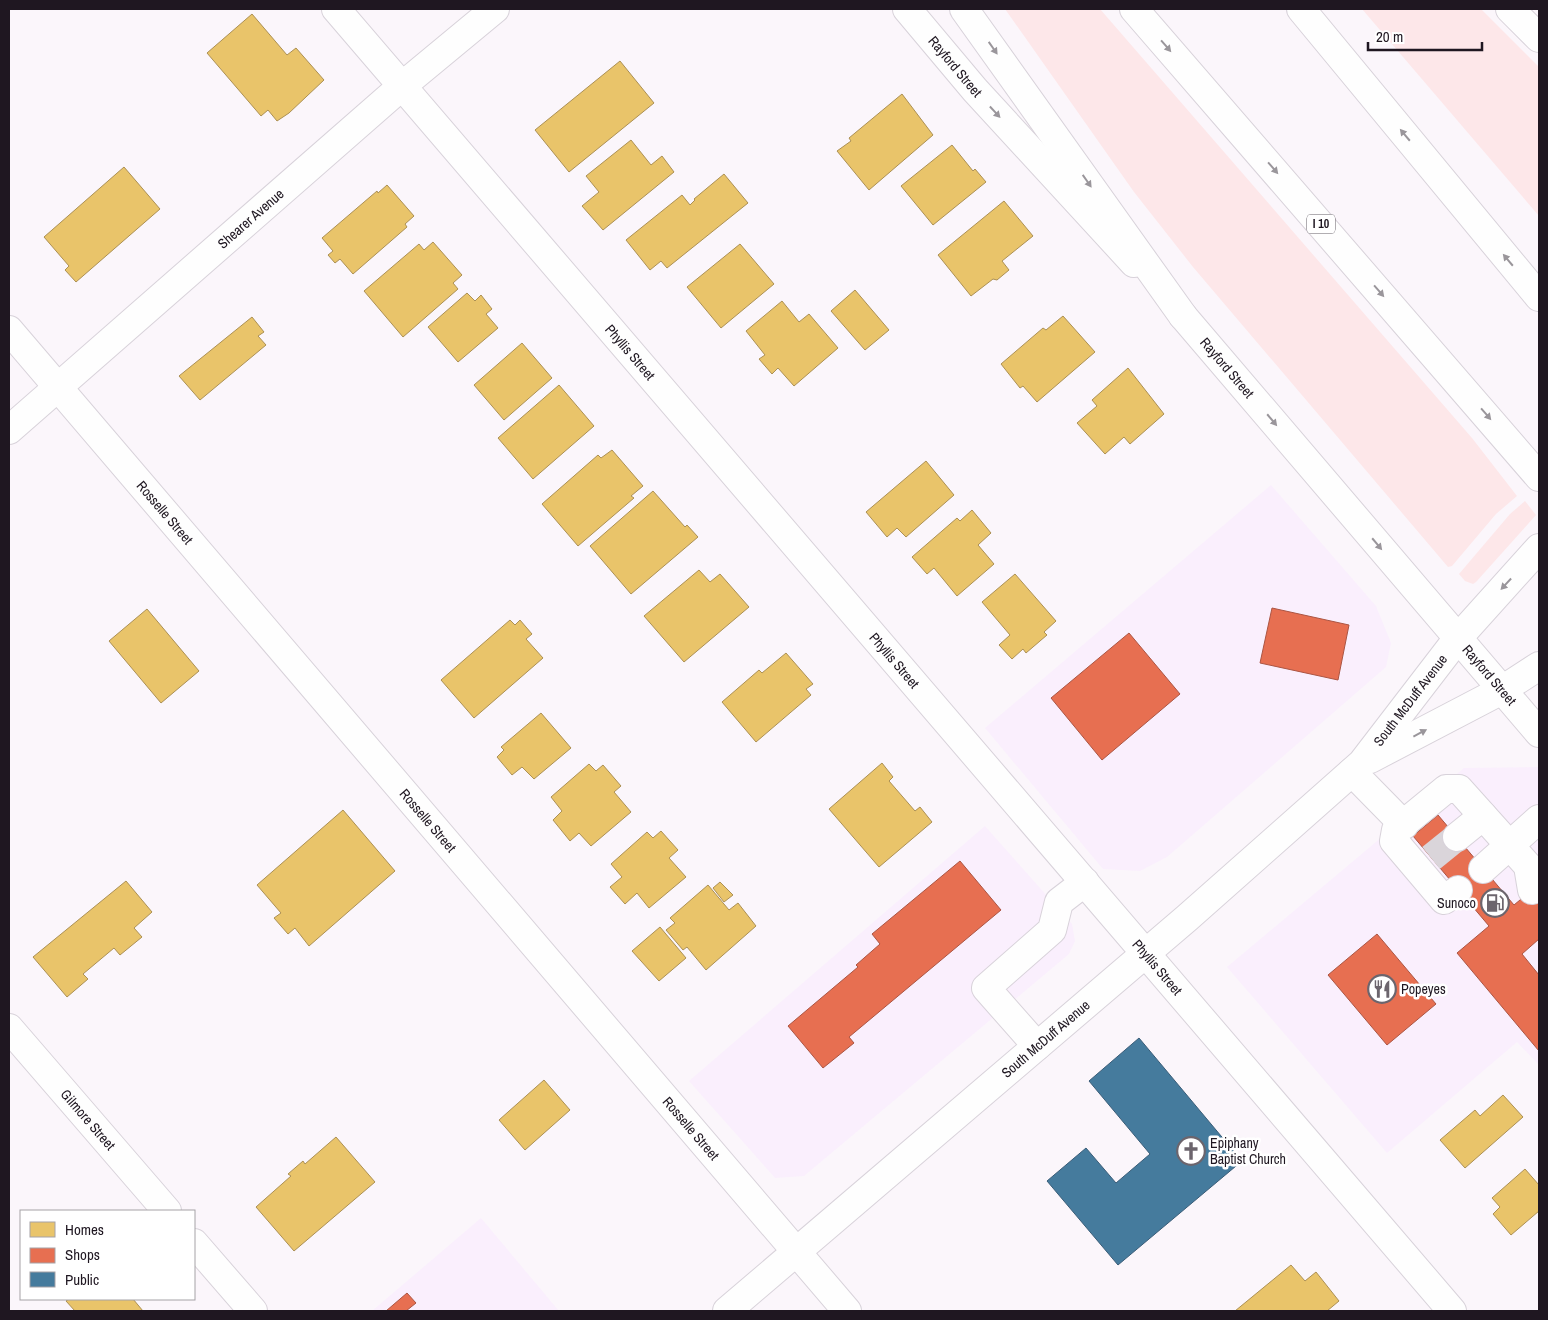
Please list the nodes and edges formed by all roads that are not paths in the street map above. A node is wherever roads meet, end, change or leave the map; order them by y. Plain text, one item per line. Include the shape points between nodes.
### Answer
1 (336, 9) edge
2 (495, 9) edge
3 (906, 9) edge
4 (964, 9) edge
5 (1134, 9) edge
6 (1301, 9) edge
7 (1510, 9) edge
8 (1539, 38) edge
9 (402, 86) junction
10 (1539, 297) edge
11 (1183, 316) junction
12 (9, 330) edge
13 (58, 388) junction
14 (9, 430) edge
15 (1539, 477) edge
16 (1539, 548) edge
17 (1458, 638) junction
18 (1539, 666) edge
19 (1502, 690) junction
20 (1539, 733) edge
21 (1357, 768) junction
22 (1483, 816) junction
23 (1539, 819) edge
24 (1404, 825) junction
25 (1456, 838) tunnel mouth
26 (1508, 845) junction
27 (1483, 869) dead end
28 (1533, 876) edge
29 (1085, 882) junction
30 (1458, 890) dead end
31 (1144, 954) junction
32 (9, 1028) edge
33 (1037, 1046) junction
34 (166, 1210) edge
35 (195, 1244) edge
36 (797, 1252) junction
37 (253, 1311) edge
38 (728, 1311) edge
39 (847, 1311) edge
40 (1452, 1311) edge

1 - 9 main road, Phyllis Street
2 - 9 main road, Shearer Avenue
3 -> 11 main road, Rayford Street via 975,90
4 -> 11 main road
5 -> 15 main road, I 10
10 -> 6 main road
7 - 8 main road
9 - 13 main road, Shearer Avenue
9 - 29 main road, Phyllis Street
11 -> 17 main road, Rayford Street
12 - 13 main road, Rosselle Street
13 - 14 main road, Shearer Avenue
13 - 36 main road, Rosselle Street
16 -> 17 main road, South McDuff Avenue
17 - 19 main road, Rayford Street
17 - 21 main road, South McDuff Avenue
18 - 19 main road, South McDuff Avenue
19 - 20 main road, Rayford Street
21 -> 19 main road, South McDuff Avenue
21 - 24 main road
21 - 31 main road, South McDuff Avenue
22 - 24 main road via 1459,789 1446,789
22 - 25 main road
22 - 26 main road
23 - 26 main road
24 - 30 main road via 1396,830 1394,841 1425,864 1444,900
26 - 27 main road
26 - 28 main road
29 - 31 main road, Phyllis Street
29 - 33 main road via 1059,902 1052,930 986,988
31 - 33 main road, South McDuff Avenue
31 - 40 main road, Phyllis Street
32 - 34 main road, Gilmore Street
33 - 36 main road, South McDuff Avenue
35 - 37 main road
36 - 38 main road, South McDuff Avenue
36 - 39 main road, Rosselle Street

